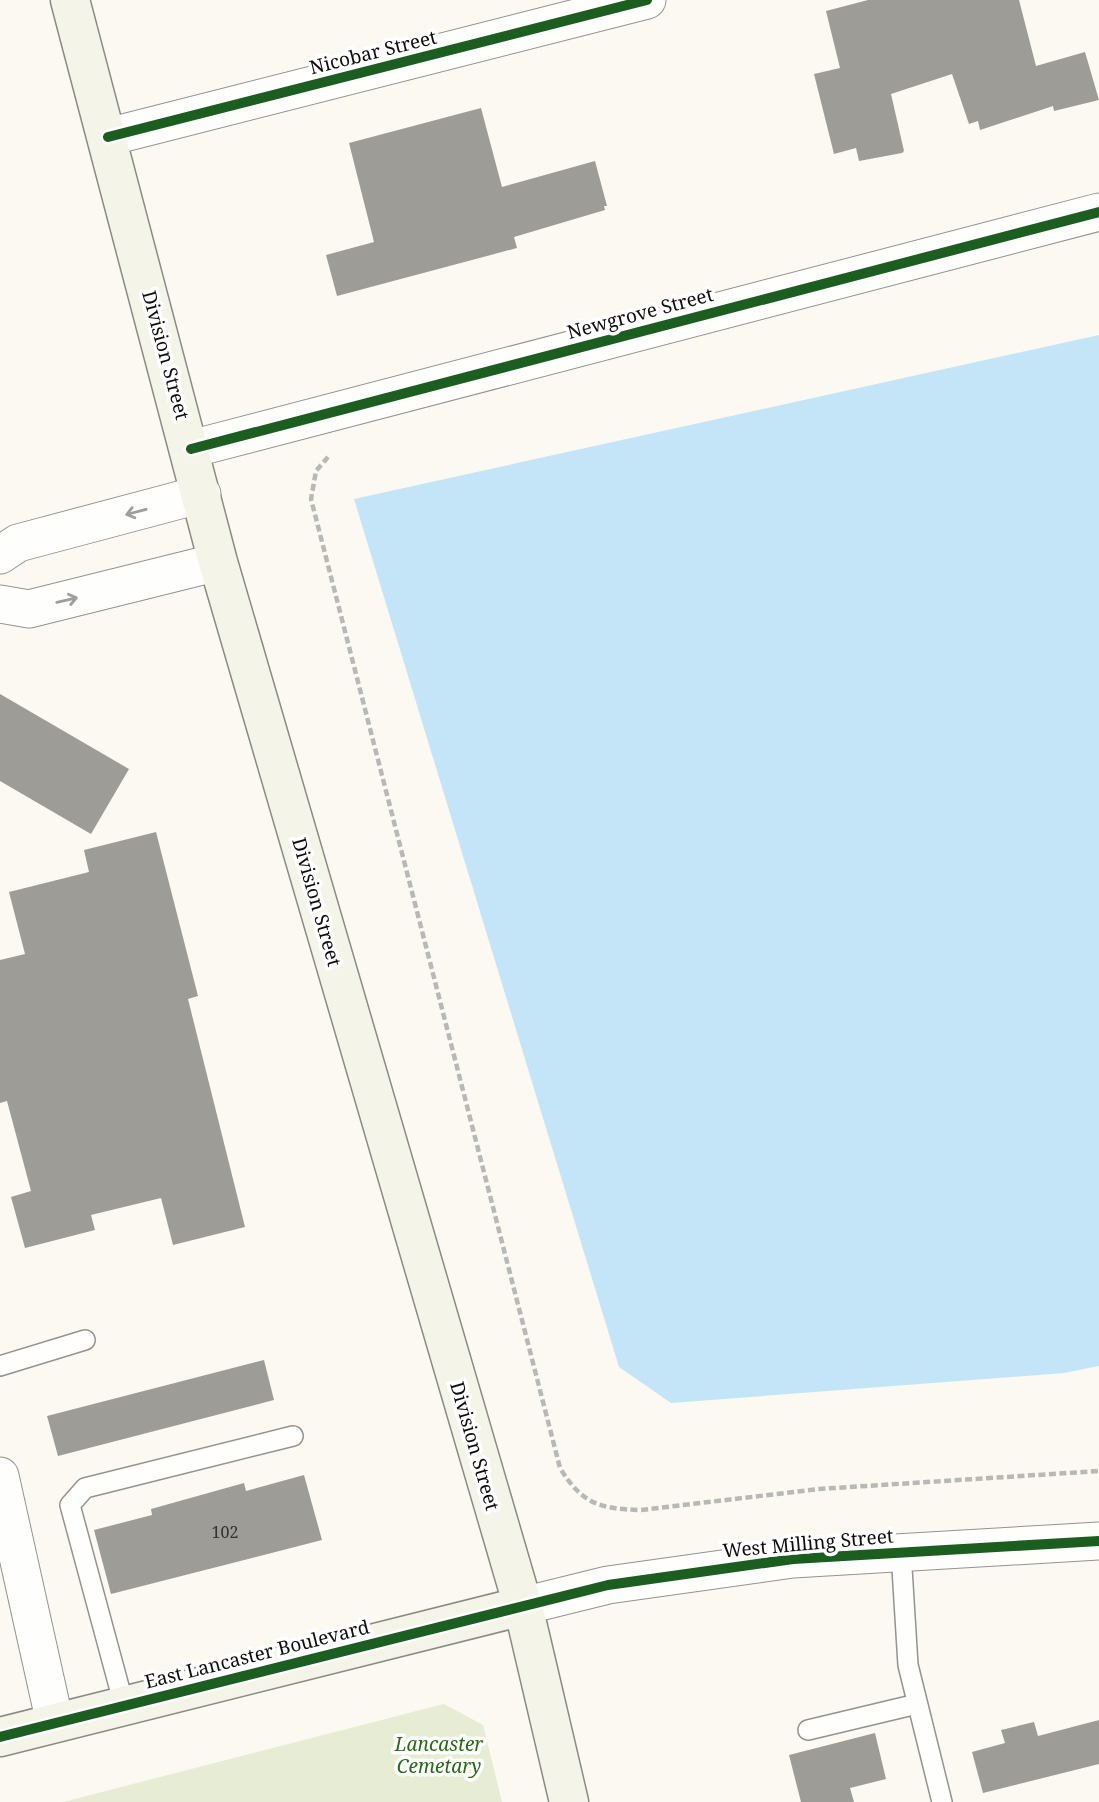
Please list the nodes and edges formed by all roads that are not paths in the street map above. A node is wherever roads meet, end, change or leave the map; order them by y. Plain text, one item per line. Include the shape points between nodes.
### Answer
1 (71, 0) edge
2 (647, 0) edge
3 (108, 137) junction
4 (1099, 212) edge
5 (191, 449) junction
6 (202, 495) junction
7 (0, 555) edge
8 (218, 562) junction
9 (0, 604) edge
10 (85, 1340) dead end
11 (0, 1366) edge
12 (293, 1436) dead end
13 (0, 1476) edge
14 (1099, 1541) edge
15 (901, 1552) junction
16 (523, 1606) junction
17 (917, 1704) junction
18 (124, 1705) junction
19 (55, 1723) junction
20 (808, 1730) dead end
21 (0, 1737) edge
22 (569, 1802) edge
23 (942, 1802) edge

1 - 3 main road, Division Street
2 - 3 street, Nicobar Street
3 - 5 main road, Division Street
4 - 5 street, Newgrove Street
5 - 6 main road, Division Street
6 -> 7 street via 18,543
6 - 8 main road, Division Street
9 -> 8 street via 29,609
8 - 16 main road, Division Street
10 - 11 lane
12 - 18 lane via 85,1488 70,1505
13 - 19 street
14 - 15 street, West Milling Street
15 - 16 street, West Milling Street via 793,1559 651,1578
15 - 17 lane via 908,1665
16 - 18 main road, East Lancaster Boulevard
16 - 22 main road, Division Street
17 - 20 lane
17 - 23 lane
18 - 19 main road, East Lancaster Boulevard
19 - 21 main road, East Lancaster Boulevard

